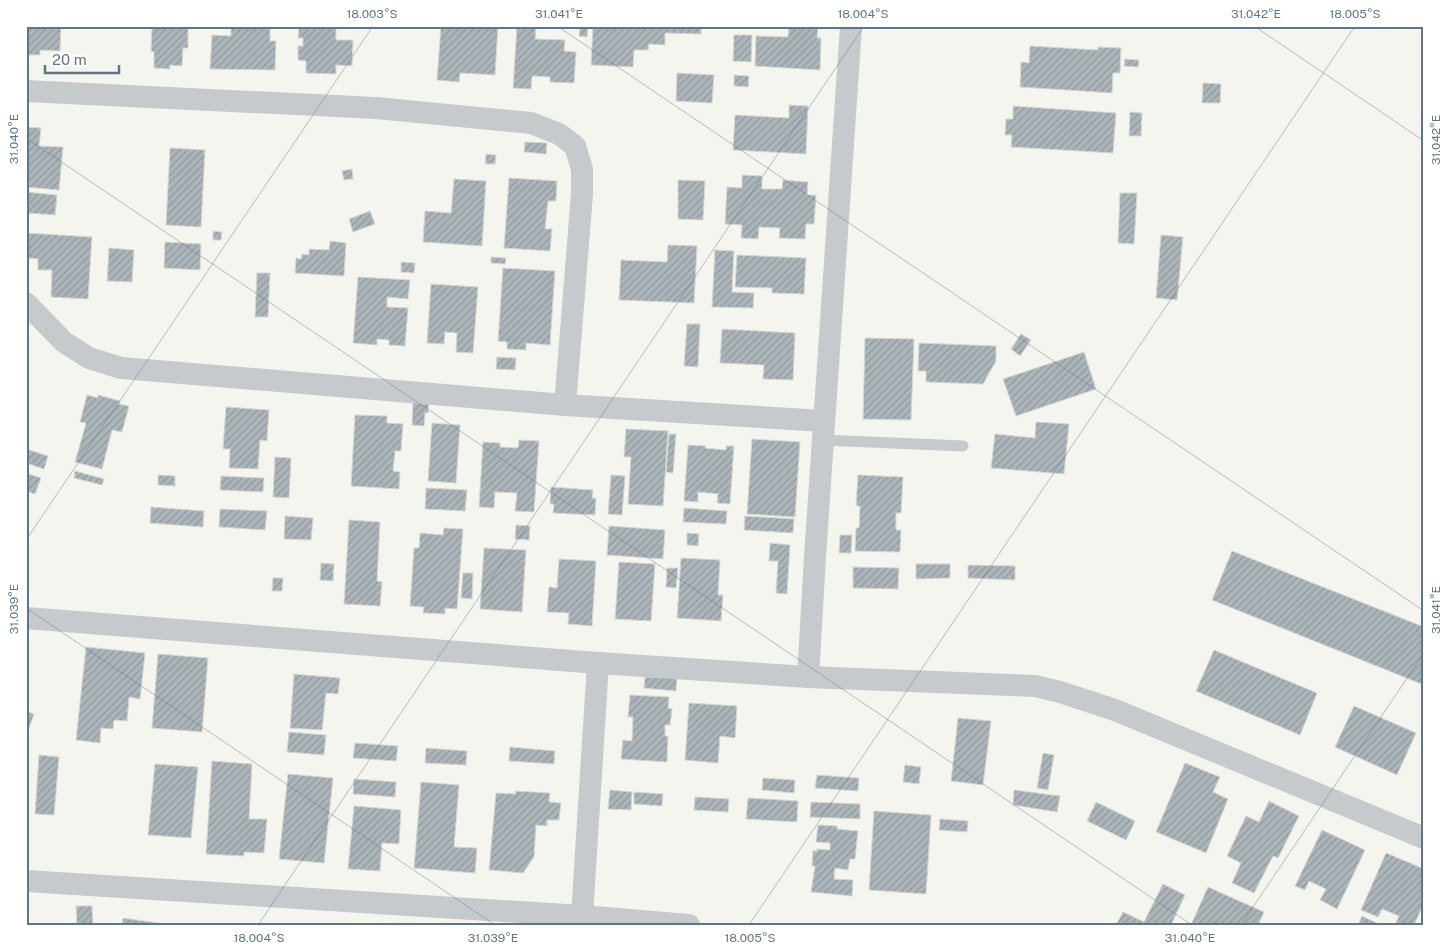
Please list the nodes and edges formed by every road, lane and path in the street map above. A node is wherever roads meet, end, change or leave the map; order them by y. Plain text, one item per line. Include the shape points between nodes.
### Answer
1 (851, 26) edge
2 (26, 91) edge
3 (26, 303) edge
4 (565, 405) junction
5 (823, 431) junction
6 (963, 446) dead end
7 (26, 618) edge
8 (598, 663) junction
9 (808, 677) junction
10 (1424, 838) edge
11 (26, 881) edge
12 (582, 916) junction
13 (689, 925) edge

1 - 5 street
2 - 4 street via 376,108 531,122 559,134 575,146 582,169
3 - 4 street via 64,342 89,358 121,368
4 - 5 street
5 - 6 lane
5 - 9 street
7 - 8 street
8 - 9 street
8 - 12 street
9 - 10 street via 1035,686 1060,692 1115,710
11 - 12 street
12 - 13 street

